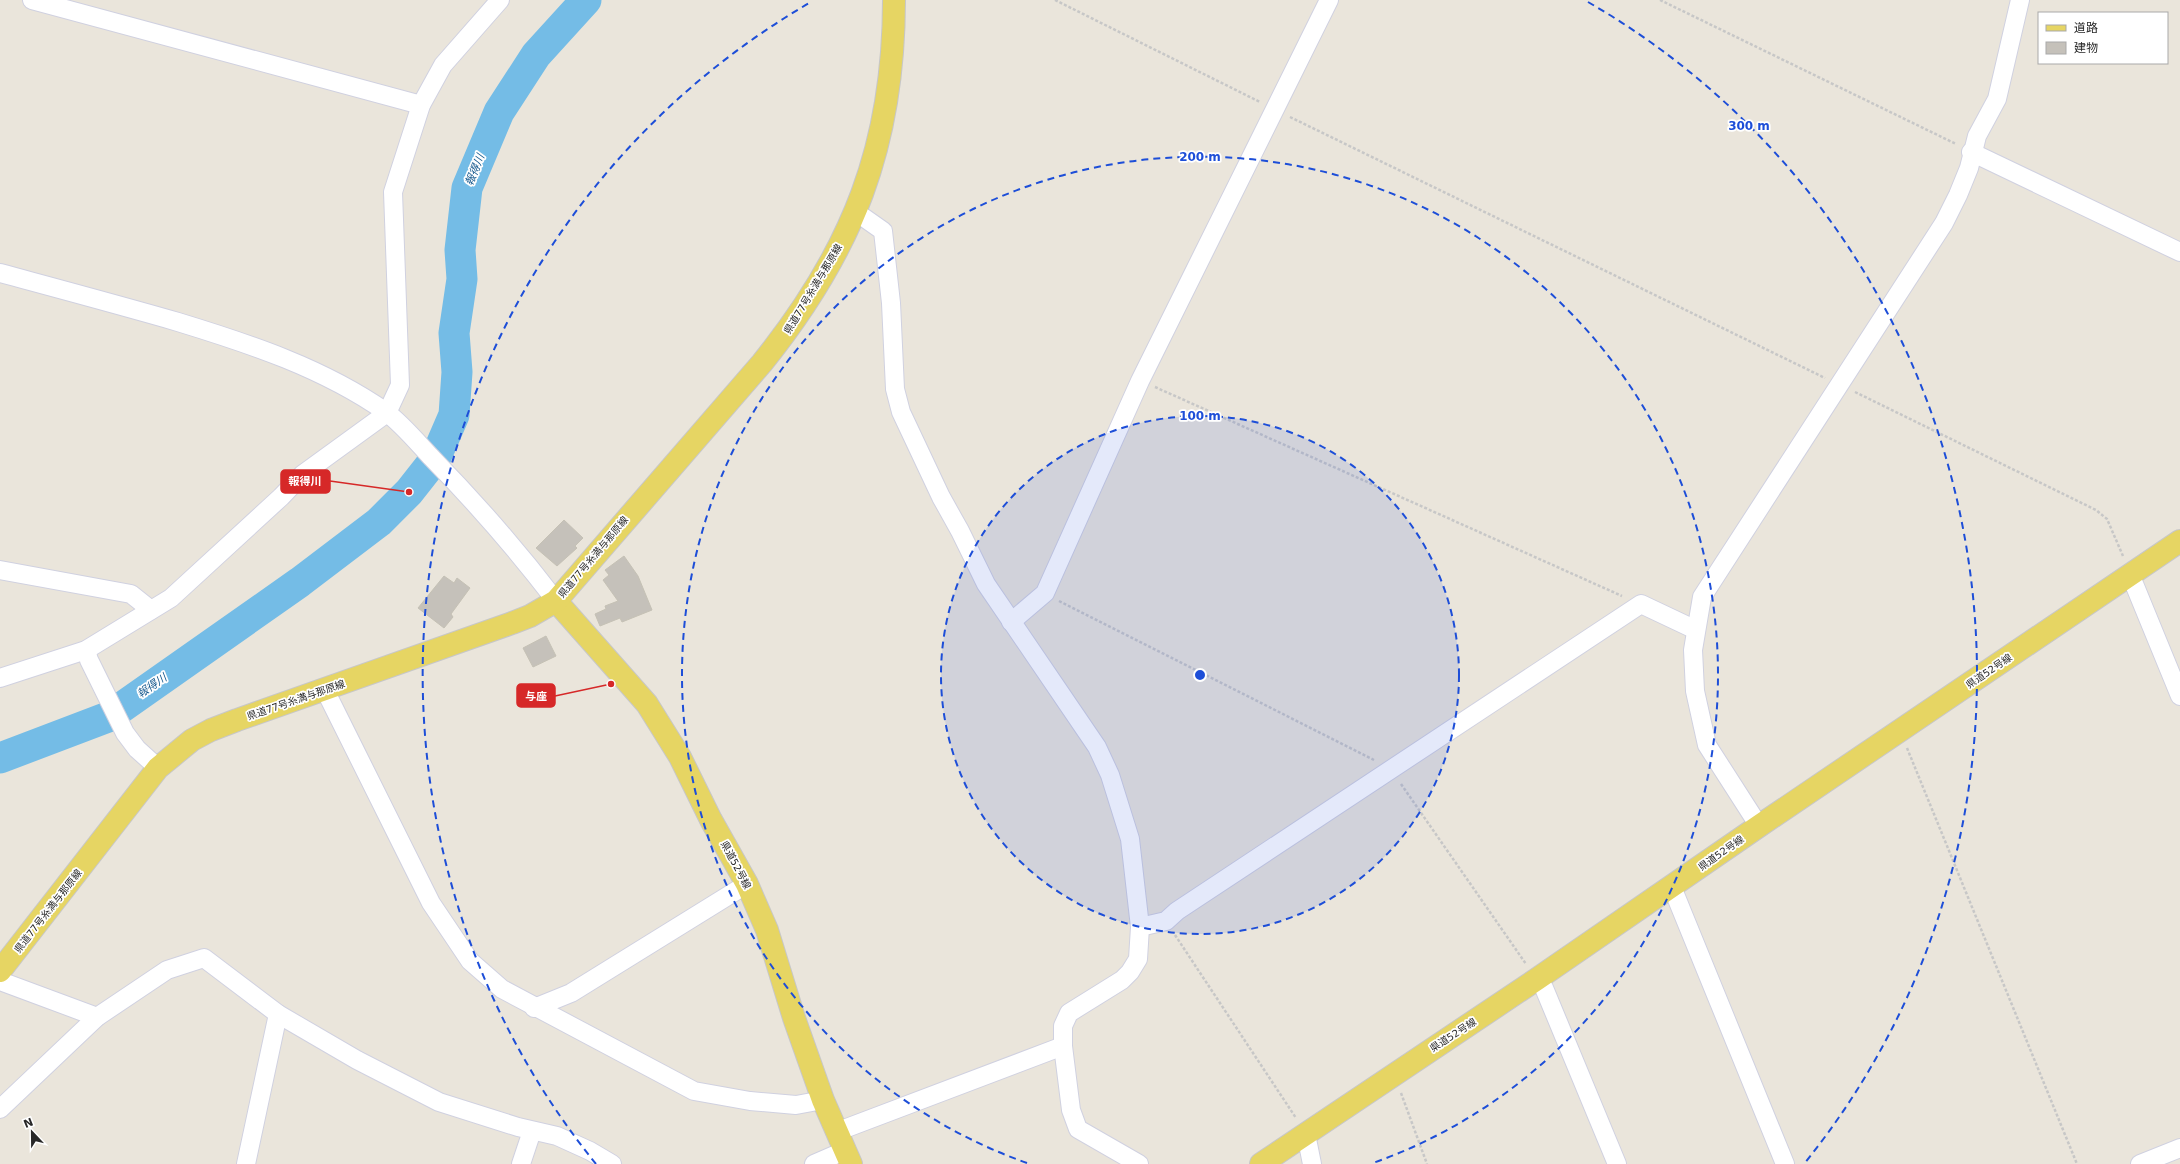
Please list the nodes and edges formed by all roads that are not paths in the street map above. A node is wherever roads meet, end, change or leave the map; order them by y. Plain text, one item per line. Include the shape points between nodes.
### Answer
1 (32, 0) edge
2 (500, 0) edge
3 (894, 0) edge
4 (1329, 0) edge
5 (2020, 0) edge
6 (421, 105) junction
7 (1971, 152) junction
8 (856, 212) junction
9 (2180, 252) edge
10 (0, 273) edge
11 (393, 419) junction
12 (2180, 541) edge
13 (0, 570) edge
14 (2130, 574) junction
15 (556, 601) junction
16 (151, 610) junction
17 (1011, 622) junction
18 (1696, 630) junction
19 (88, 655) junction
20 (0, 678) edge
21 (325, 690) junction
22 (2180, 696) edge
23 (158, 768) junction
24 (1759, 826) junction
25 (747, 884) junction
26 (1672, 887) junction
27 (1140, 927) junction
28 (0, 971) edge
29 (1537, 979) junction
30 (0, 981) edge
31 (534, 1008) junction
32 (278, 1014) junction
33 (97, 1017) junction
34 (1063, 1046) junction
35 (823, 1100) junction
36 (0, 1109) edge
37 (532, 1130) junction
38 (1306, 1134) junction
39 (2180, 1148) edge
40 (844, 1149) edge
41 (246, 1164) edge
42 (521, 1164) edge
43 (612, 1164) edge
44 (814, 1164) edge
45 (1139, 1164) edge
46 (1261, 1164) edge
47 (1312, 1164) edge
48 (1617, 1164) edge
49 (1785, 1164) edge
50 (2140, 1164) edge

1 - 6 street
2 - 6 street via 443,65
3 - 8 main road, 県道77号糸満与那原線 via 892,66 880,140
4 - 17 street via 1140,381 1044,593
5 - 7 street via 1997,99
6 - 11 street via 393,192 400,385
7 - 9 street
7 - 18 street via 1969,168 1944,223 1841,385 1724,560 1702,597
8 - 15 main road, 県道77号糸満与那原線 via 833,258 785,335
8 - 17 street via 883,231 891,303 897,402 941,497 986,584
10 - 11 street via 223,336 287,358 328,377
11 - 15 street via 464,490
11 - 16 street via 303,474 171,598
12 - 14 main road, 県道52号線
13 - 16 street via 131,594
14 - 22 street
14 - 24 main road, 県道52号線
15 - 21 main road, 県道77号糸満与那原線 via 512,623
15 - 25 main road, 県道52号線 via 647,704 680,758
16 - 19 street
17 - 27 street via 1088,733 1107,769 1130,839
18 - 24 street via 1692,650 1695,691 1707,745
18 - 27 street via 1641,604 1177,911 1166,921
19 - 20 street
19 - 23 street via 125,733 137,749
21 - 23 main road, 県道77号糸満与那原線 via 211,730 192,740
21 - 31 street via 431,903 470,960 502,989
23 - 28 main road, 県道77号糸満与那原線
24 - 26 main road, 県道52号線
25 - 31 street via 570,993
25 - 35 main road, 県道52号線 via 767,930
26 - 29 main road, 県道52号線
26 - 49 street
27 - 34 street via 1138,959 1130,972 1122,980 1069,1013 1064,1026
29 - 38 main road, 県道52号線
29 - 48 street via 1544,988
30 - 33 street
31 - 35 street via 694,1091 750,1101 796,1105
32 - 33 street via 204,958 167,970
32 - 37 street via 356,1060 439,1102
32 - 41 street
33 - 36 street
34 - 40 street
34 - 45 street via 1071,1110 1078,1129
35 - 40 main road, 県道52号線
37 - 42 street
37 - 43 street via 572,1142
38 - 46 main road, 県道52号線
38 - 47 street
39 - 50 street
40 - 44 street

